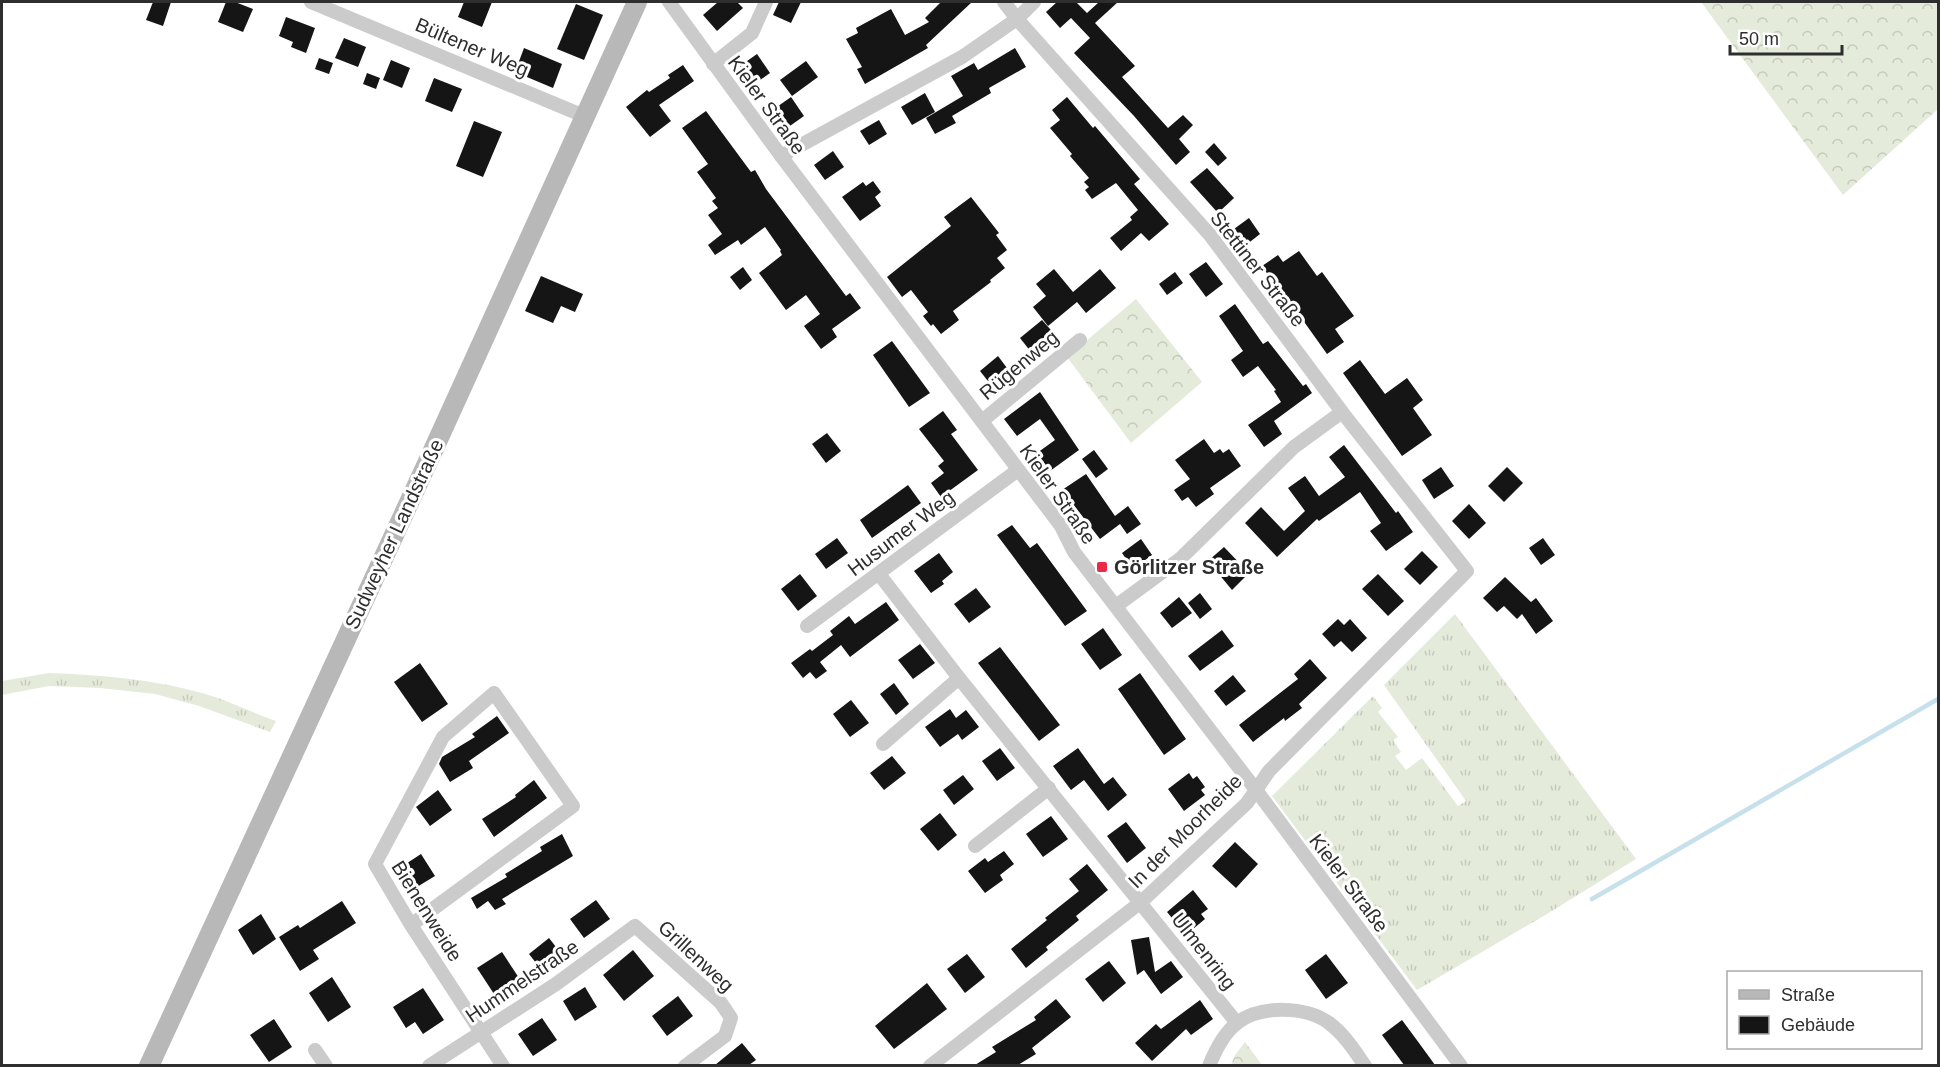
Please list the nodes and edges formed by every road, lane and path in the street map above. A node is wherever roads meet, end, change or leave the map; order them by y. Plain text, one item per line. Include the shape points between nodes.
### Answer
1 (311, 2) edge
2 (637, 2) edge
3 (669, 2) edge
4 (766, 2) edge
5 (1004, 2) edge
6 (1034, 2) edge
7 (1017, 19) junction
8 (713, 64) junction
9 (584, 116) junction
10 (781, 156) junction
11 (1080, 340) dead end
12 (1342, 412) junction
13 (982, 421) junction
14 (1018, 470) junction
15 (1467, 572) joint
16 (879, 574) junction
17 (1116, 606) junction
18 (807, 626) dead end
19 (959, 678) junction
20 (883, 744) dead end
21 (1049, 788) junction
22 (1256, 790) junction
23 (975, 846) dead end
24 (1141, 902) junction
25 (411, 925) junction
26 (635, 926) joint
27 (1237, 1023) junction
28 (480, 1033) junction
29 (315, 1050) dead end
30 (149, 1065) edge
31 (326, 1065) edge
32 (429, 1065) edge
33 (503, 1065) edge
34 (685, 1065) edge
35 (930, 1065) edge
36 (1209, 1065) edge
37 (1365, 1065) edge
38 (1461, 1065) edge

1 - 9 street, Bültener Weg
2 - 9 main road, Sudweyher Landstraße
3 - 8 street, Kieler Straße
4 - 8 street via 752,33
5 - 7 street, Stettiner Straße
6 - 7 street
7 - 10 street via 962,57
7 - 12 street, Stettiner Straße via 1210,236
8 - 10 street, Kieler Straße
9 - 30 main road, Sudweyher Landstraße
10 - 13 street, Kieler Straße
11 - 13 street, Rügenweg
12 - 15 street, Stettiner Straße
12 - 17 street via 1294,447 1180,559
13 - 14 street, Kieler Straße
14 - 16 street, Husumer Weg
14 - 17 street, Kieler Straße
15 - 22 street, In der Moorheide via 1269,771
16 - 18 street, Husumer Weg
16 - 19 street, Ulmenring
17 - 22 street, Kieler Straße
19 - 20 street
19 - 21 street, Ulmenring
21 - 23 street
21 - 24 street, Ulmenring
22 - 24 street, In der Moorheide via 1247,803
22 - 38 street, Kieler Straße
24 - 27 street, Ulmenring
24 - 35 street, In der Moorheide
25 - 25 street, Bienenweide via 375,864 443,737 494,693 573,806
25 - 28 street, Bienenweide
26 - 28 street, Hummelstraße
26 - 34 street, Grillenweg via 721,1003 731,1018 725,1036
27 - 36 street via 1217,1047
27 - 37 street via 1262,1012 1287,1009 1310,1013 1328,1022
28 - 32 street, Hummelstraße
28 - 33 street, Bienenweide
29 - 31 street

